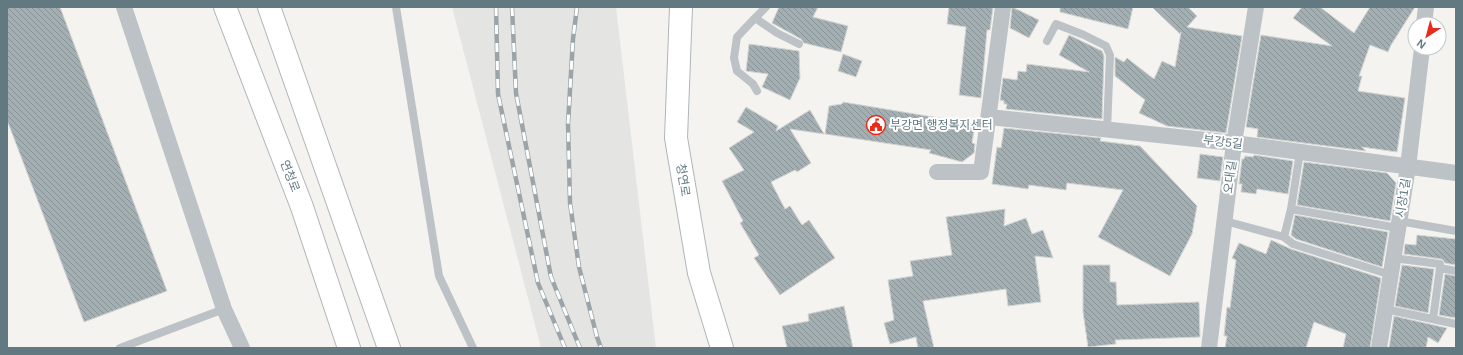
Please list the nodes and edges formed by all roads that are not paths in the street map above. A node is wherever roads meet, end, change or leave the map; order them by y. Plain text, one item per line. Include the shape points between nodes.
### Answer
1 (124, 7) edge
2 (225, 7) edge
3 (269, 7) edge
4 (396, 7) edge
5 (681, 7) edge
6 (766, 7) edge
7 (1003, 7) edge
8 (1256, 7) edge
9 (755, 18) junction
10 (1047, 41) dead end
11 (799, 44) dead end
12 (1421, 56) edge
13 (756, 91) dead end
14 (989, 117) junction
15 (1107, 130) junction
16 (1234, 143) junction
17 (1300, 152) junction
18 (1408, 167) junction
19 (937, 172) dead end
20 (1456, 173) edge
21 (1291, 209) junction
22 (1225, 221) junction
23 (1399, 225) junction
24 (1456, 231) edge
25 (1284, 237) junction
26 (1394, 258) junction
27 (1440, 268) junction
28 (1456, 270) edge
29 (1391, 275) junction
30 (224, 309) junction
31 (1386, 309) junction
32 (1433, 319) junction
33 (1456, 324) edge
34 (120, 348) edge
35 (242, 348) edge
36 (349, 348) edge
37 (389, 348) edge
38 (473, 348) edge
39 (722, 348) edge
40 (1209, 348) edge
41 (1379, 348) edge

1 - 30 street
2 - 36 main road, 연청로 via 302,207
3 - 37 main road
4 - 38 lane via 439,276
5 - 39 main road, 청연로 via 676,138 699,273
6 - 9 lane
7 - 14 street
8 - 16 street, 오대길
9 - 11 lane
9 - 13 lane via 737,37 734,58 737,71 753,84
10 - 15 lane via 1056,24 1106,46 1110,55
12 - 18 street, 시장1길
14 - 15 street, 부강5길
14 - 19 street via 981,172
15 - 16 street, 부강5길
16 - 17 street, 부강5길
16 - 22 street, 오대길
17 - 18 street, 부강5길
17 - 21 lane
18 - 20 street, 부강5길
18 - 23 street, 시장1길
21 - 23 lane
21 - 25 lane
22 - 25 lane
22 - 40 street, 오대길
23 - 24 lane
23 - 26 street, 시장1길
25 - 29 lane via 1293,244
26 - 27 lane via 1440,264
26 - 29 street, 시장1길
27 - 28 lane
27 - 32 lane
29 - 31 street, 시장1길
30 - 34 lane
30 - 35 street
31 - 32 lane
31 - 41 street, 시장1길
32 - 33 lane

